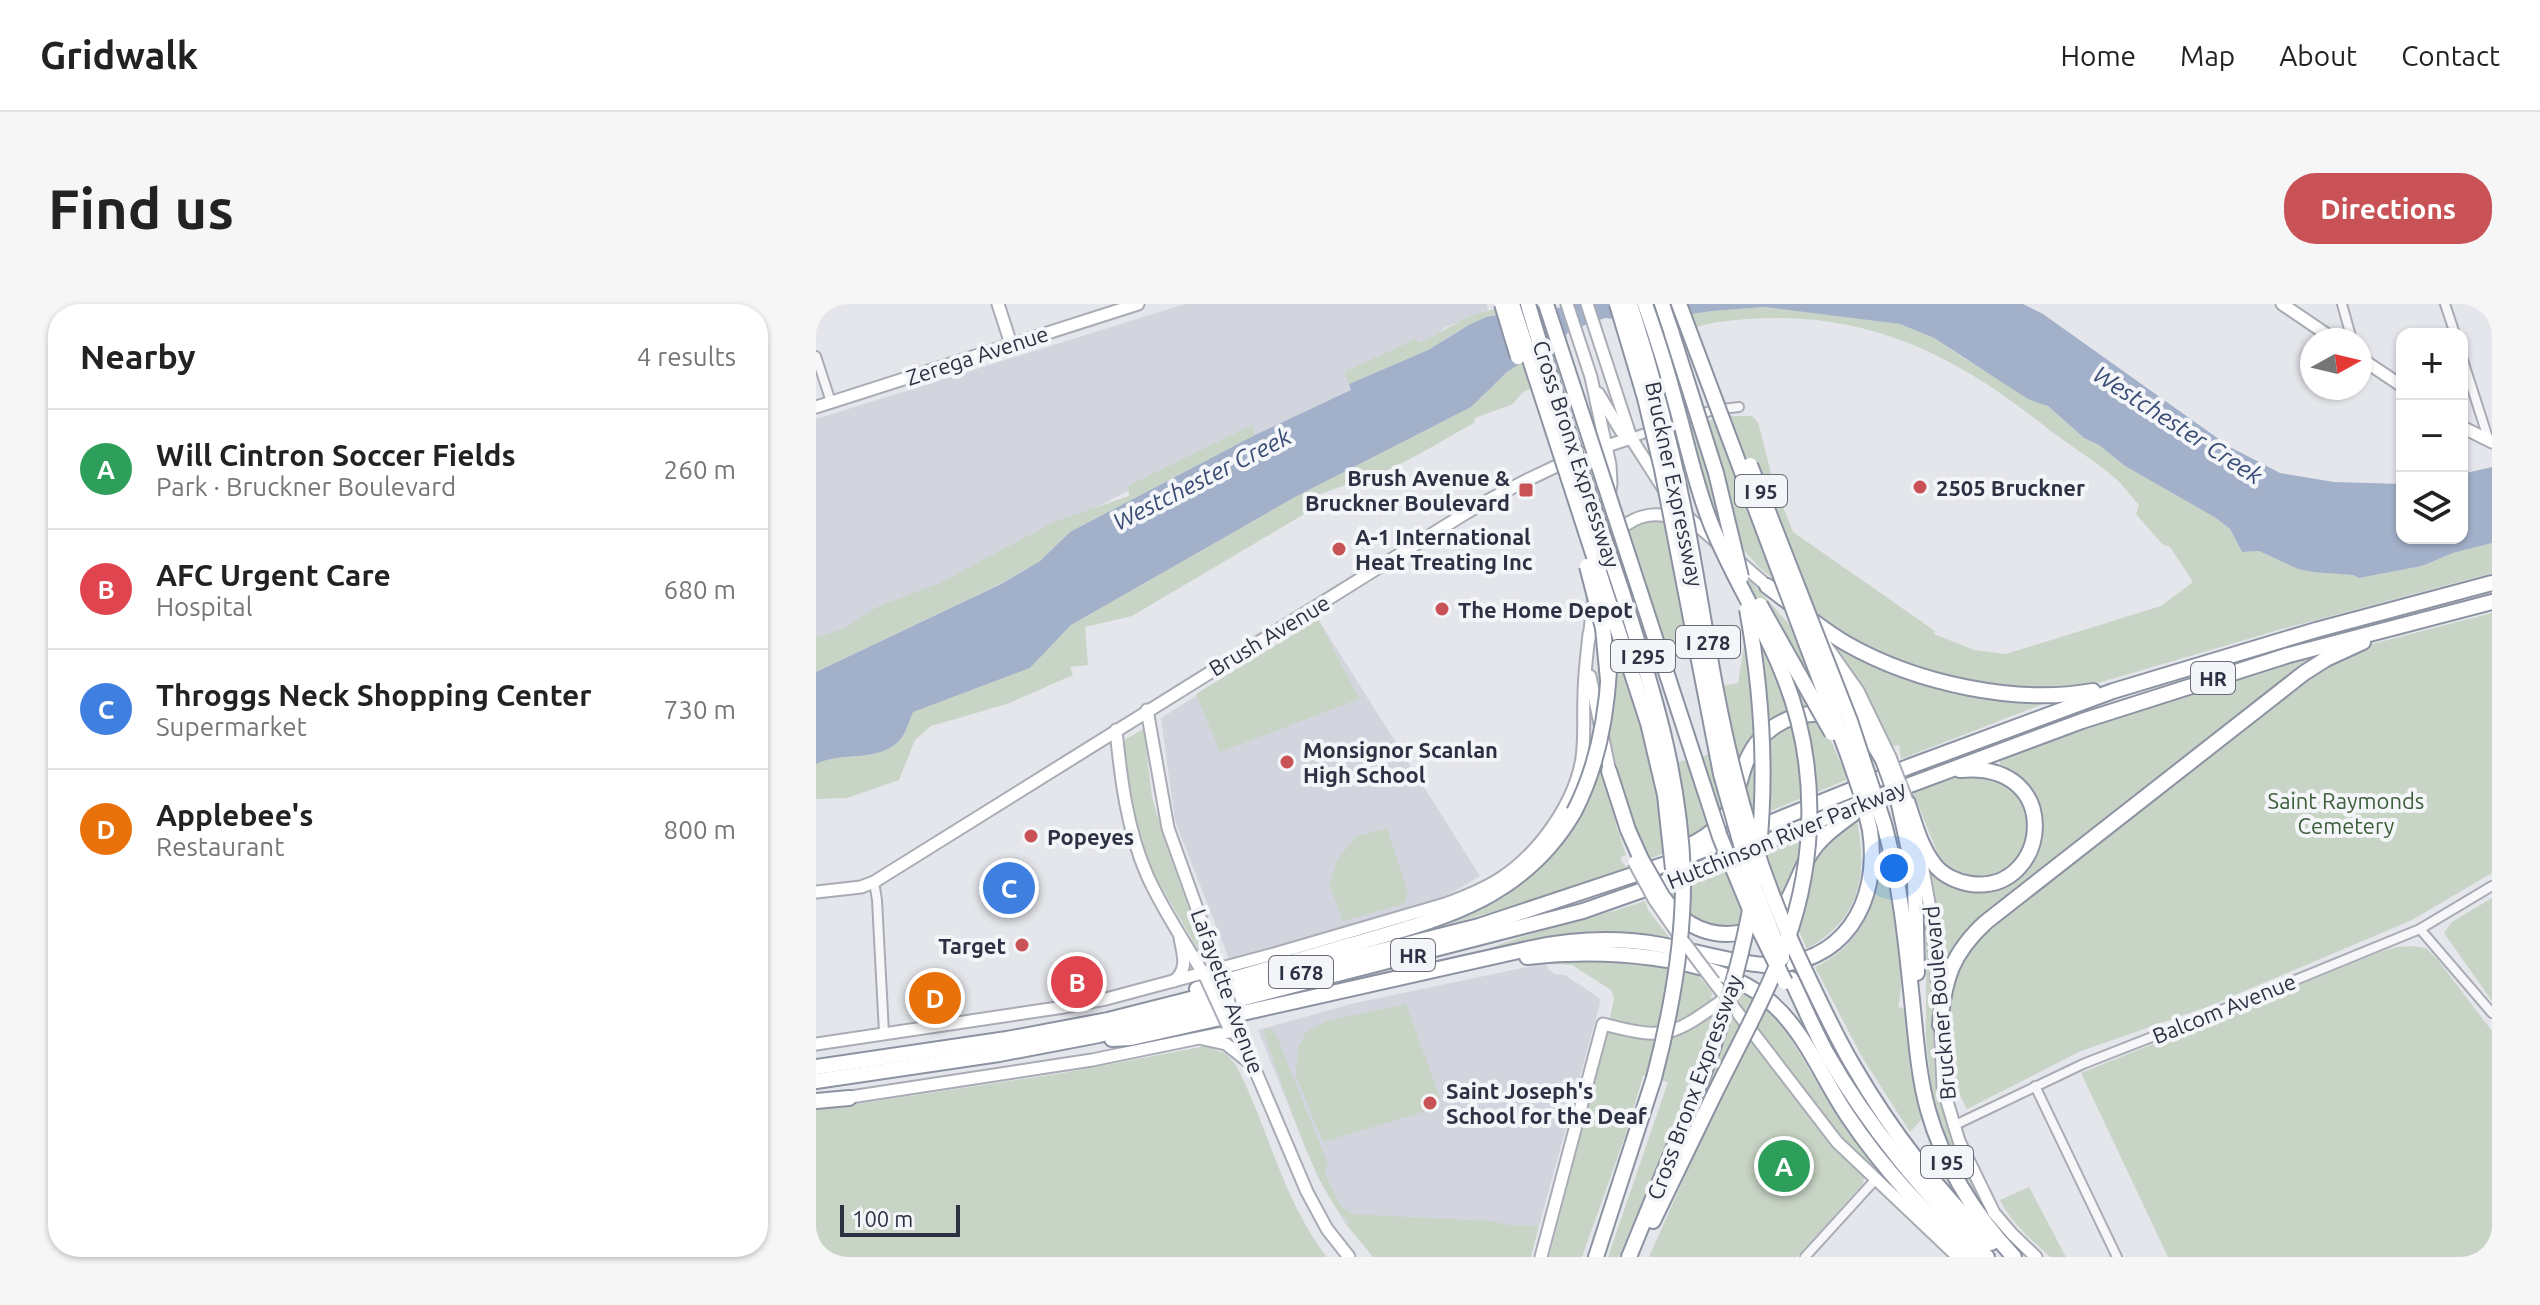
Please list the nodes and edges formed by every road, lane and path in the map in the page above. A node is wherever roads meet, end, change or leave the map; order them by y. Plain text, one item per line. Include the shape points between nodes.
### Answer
1 (998, 304) edge
2 (1138, 304) edge
3 (1502, 304) edge
4 (1512, 304) edge
5 (1528, 304) edge
6 (1546, 304) edge
7 (1567, 304) edge
8 (1587, 304) edge
9 (1617, 304) edge
10 (1630, 304) edge
11 (1645, 304) edge
12 (1662, 304) edge
13 (1682, 304) edge
14 (2282, 304) edge
15 (2342, 304) edge
16 (2445, 304) edge
17 (2317, 328) edge
18 (2349, 328) edge
19 (2453, 328) edge
20 (1011, 344) junction
21 (816, 356) edge
22 (2372, 366) edge
23 (2468, 375) edge
24 (2396, 382) edge
25 (1593, 386) junction
26 (831, 402) junction
27 (816, 407) edge
28 (1739, 407) dead end
29 (2468, 430) edge
30 (1631, 438) junction
31 (2491, 442) edge
32 (1606, 445) junction
33 (1692, 465) junction
34 (1701, 531) junction
35 (1589, 540) junction
36 (1597, 571) junction
37 (2492, 583) edge
38 (1767, 586) junction
39 (2492, 602) edge
40 (2408, 623) junction
41 (1589, 634) junction
42 (1608, 680) junction
43 (2145, 681) junction
44 (1147, 710) junction
45 (1116, 730) junction
46 (1886, 758) junction
47 (1609, 771) joint
48 (1940, 773) junction
49 (1874, 799) junction
50 (1903, 802) junction
51 (1870, 830) junction
52 (874, 882) junction
53 (1614, 882) junction
54 (2492, 886) edge
55 (816, 892) edge
56 (1658, 898) junction
57 (2420, 929) junction
58 (1177, 930) junction
59 (1220, 972) junction
60 (1205, 976) junction
61 (1794, 978) junction
62 (1377, 982) junction
63 (1170, 983) junction
64 (1726, 998) junction
65 (2492, 1013) edge
66 (1108, 1020) junction
67 (1667, 1021) junction
68 (1940, 1025) junction
69 (1233, 1028) junction
70 (884, 1033) junction
71 (1190, 1039) junction
72 (1071, 1041) junction
73 (816, 1044) edge
74 (1917, 1050) junction
75 (816, 1067) edge
76 (1256, 1069) junction
77 (816, 1081) edge
78 (2035, 1086) junction
79 (849, 1098) joint
80 (816, 1103) edge
81 (1953, 1126) junction
82 (1875, 1180) junction
83 (1349, 1257) edge
84 (1541, 1257) edge
85 (1596, 1257) edge
86 (1629, 1257) edge
87 (1636, 1257) edge
88 (1805, 1257) edge
89 (1958, 1257) edge
90 (1972, 1257) edge
91 (1987, 1257) edge
92 (2006, 1257) edge
93 (2014, 1257) edge
94 (2036, 1257) edge
95 (2117, 1257) edge

1 - 20 street
2 - 20 street, Zerega Avenue
3 - 42 highway, bridge via 1594,586
4 - 35 highway, bridge
5 - 67 highway, Cross Bronx Expressway / I 295, bridge via 1670,756 1683,890
6 - 61 highway, I 95, bridge via 1720,837 1754,919
7 - 25 street
8 - 30 street
9 - 61 highway, Bruckner Expressway / I 278, bridge via 1662,469 1728,803 1755,892
10 - 61 highway, Bruckner Expressway / I 278, bridge via 1678,483 1737,786
11 - 33 highway, bridge
12 - 86 highway, Cross Bronx Expressway, bridge via 1706,441 1754,646 1763,737 1762,825 1737,970 1697,1091
13 - 51 highway, bridge via 1843,740
13 - 74 highway, I 95, bridge via 1870,776 1901,902
14 - 17 street
15 - 18 street
16 - 19 street
20 - 26 street, Zerega Avenue
21 - 26 street
22 - 24 street
23 - 31 street
25 - 30 street
25 - 32 street
26 - 27 street, Zerega Avenue
28 - 30 street, Brush Avenue via 1713,410
29 - 31 street
30 - 32 street, Brush Avenue
30 - 34 street via 1654,477
32 - 36 street via 1611,484
32 - 44 street, Brush Avenue via 1500,493
33 - 51 highway, bridge via 1723,536 1828,725
33 - 87 highway, bridge via 1719,543 1788,688 1804,746 1810,806 1804,874 1787,940
34 - 36 street via 1667,515 1638,518 1613,536
34 - 38 street
35 - 42 highway, bridge via 1608,631
35 - 67 highway, bridge via 1648,723 1665,795 1675,914
36 - 41 street
37 - 43 highway, Hutchinson River Parkway / HR
38 - 43 highway via 1848,645 1940,680 2035,695
38 - 46 highway via 1852,701
39 - 40 highway, Hutchinson River Parkway / HR
40 - 48 highway, Hutchinson River Parkway / HR via 2192,684
40 - 68 highway via 2304,673 1986,922 1953,961
41 - 47 street via 1592,687
41 - 59 street via 1583,750 1576,780 1550,828 1515,868 1451,902
42 - 66 highway, bridge via 1597,756 1574,812 1525,872 1489,897 1436,920 1160,999
43 - 53 highway, Hutchinson River Parkway / HR
44 - 45 street, Brush Avenue
44 - 59 street, Lafayette Avenue via 1168,828
45 - 52 street, Brush Avenue
45 - 58 street, Lafayette Avenue via 1132,831 1146,873
46 - 50 highway, bridge
46 - 53 highway via 1863,731 1842,717 1814,713 1786,719 1753,749 1731,806 1715,829
47 - 56 highway, bridge via 1637,861
48 - 49 highway, Hutchinson River Parkway / HR
48 - 50 highway via 1990,770 2022,789 2034,812 2035,834 2029,854 2014,871 1977,885 1944,874 1930,858
49 - 56 highway via 1817,845 1784,906 1761,926 1729,935 1704,931
49 - 72 highway, Hutchinson River Parkway / HR via 1583,911
50 - 68 street, Bruckner Boulevard via 1931,908
50 - 74 highway via 1916,887
51 - 62 highway via 1872,874 1859,914 1836,942 1802,961 1757,964 1640,942 1592,940
52 - 55 street, Brush Avenue
52 - 70 street
53 - 66 highway, I 678 via 1465,930
54 - 57 street, Balcom Avenue
56 - 64 street, bridge
57 - 65 street
57 - 78 street, Balcom Avenue
58 - 60 street, Lafayette Avenue
58 - 63 street via 1184,967
59 - 60 street
59 - 69 street, Lafayette Avenue, bridge
60 - 63 street
60 - 69 street, Lafayette Avenue, bridge
61 - 91 highway, I 95 via 1827,1054 1892,1151
61 - 92 highway, Bruckner Expressway / I 278 via 1887,1118 1941,1189
62 - 72 highway via 1131,1038
62 - 90 highway via 1578,954 1670,962 1739,981 1784,1016 1880,1161
63 - 70 street via 1064,1007
64 - 82 street via 1825,1127
64 - 84 street via 1691,1023 1667,1032 1646,1034 1603,1024
66 - 75 highway, I 678
67 - 85 highway, Cross Bronx Expressway / I 295, bridge
68 - 81 street, Bruckner Boulevard via 1941,1081
69 - 71 street
69 - 76 street, Lafayette Avenue
70 - 73 street
71 - 76 street via 1226,1044
71 - 79 street
72 - 77 highway
74 - 93 highway, I 95 via 1927,1108 1948,1164 1978,1214
76 - 83 street, Lafayette Avenue via 1307,1192
78 - 81 street, Balcom Avenue
78 - 95 street
79 - 80 highway
81 - 94 street, Bruckner Boulevard via 1994,1213
82 - 88 street
82 - 89 street

